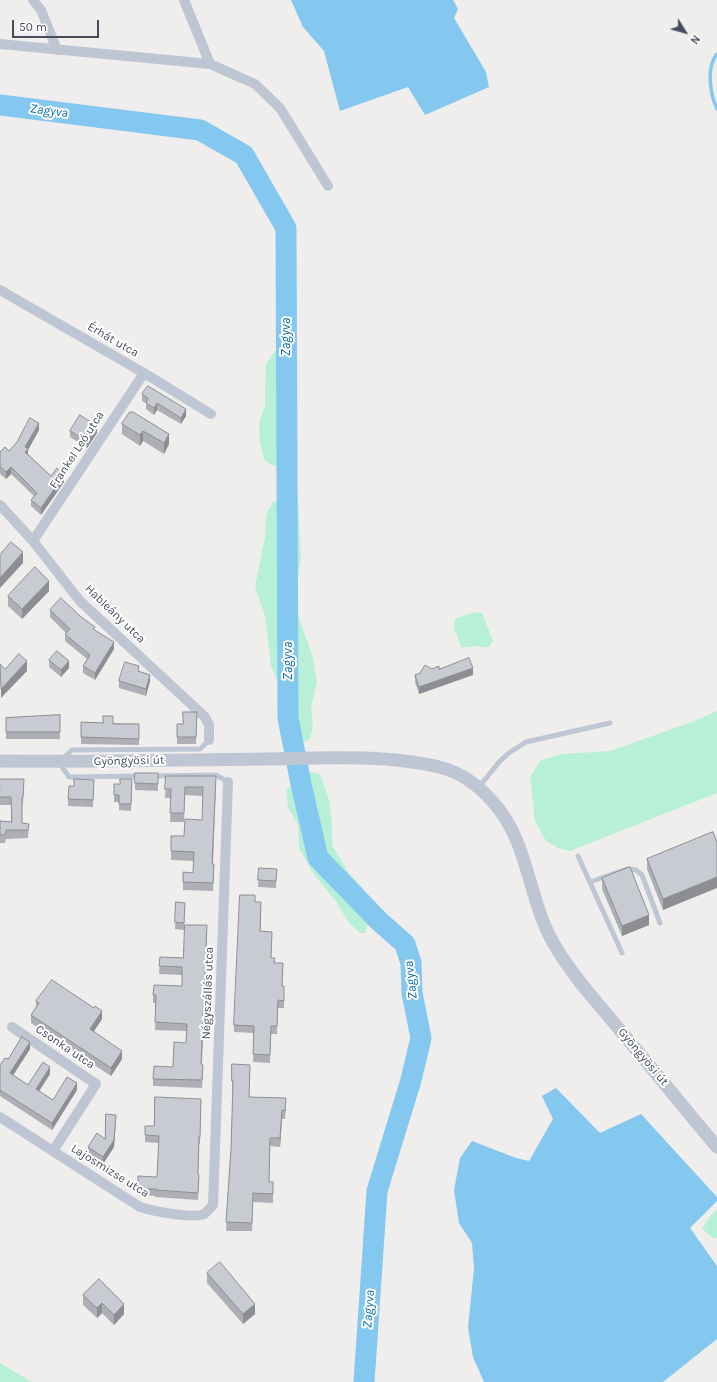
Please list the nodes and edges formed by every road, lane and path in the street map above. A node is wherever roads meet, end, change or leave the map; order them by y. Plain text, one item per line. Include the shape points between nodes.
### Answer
1 (33, 0) edge
2 (184, 0) edge
3 (0, 44) edge
4 (57, 50) junction
5 (210, 64) junction
6 (328, 186) dead end
7 (0, 290) edge
8 (144, 373) junction
9 (211, 414) dead end
10 (0, 505) edge
11 (33, 542) junction
12 (610, 723) dead end
13 (209, 740) joint
14 (0, 761) edge
15 (59, 762) junction
16 (228, 782) joint
17 (478, 788) junction
18 (578, 856) dead end
19 (590, 882) junction
20 (660, 923) dead end
21 (622, 953) dead end
22 (12, 1027) dead end
23 (0, 1117) edge
24 (717, 1147) edge
25 (53, 1151) junction
26 (213, 1205) joint

1 - 4 street via 41,10
2 - 5 street
3 - 4 street
4 - 5 street
5 - 6 street via 255,84 280,108
7 - 8 street, Érhát utca
8 - 9 street, Érhát utca
8 - 11 street, Frankel Leó utca
10 - 11 street, Hableány utca
11 - 13 street, Hableány utca via 80,601 205,717 209,726
12 - 17 lane via 526,742 500,761
13 - 15 lane via 200,749 72,750
14 - 15 street, Gyöngyösi út
15 - 16 lane via 69,776 216,775
15 - 17 street, Gyöngyösi út via 339,758 405,761 442,768 460,775
16 - 26 street, Négyszállás utca
17 - 24 street, Gyöngyösi út via 493,802 516,837 537,909 557,950
18 - 19 lane
19 - 20 lane via 627,869 636,870 642,875
19 - 21 lane
22 - 25 street, Csonka utca via 96,1084
23 - 25 street, Lajosmizse utca
25 - 26 street, Lajosmizse utca via 140,1207 152,1211 189,1215 204,1214

